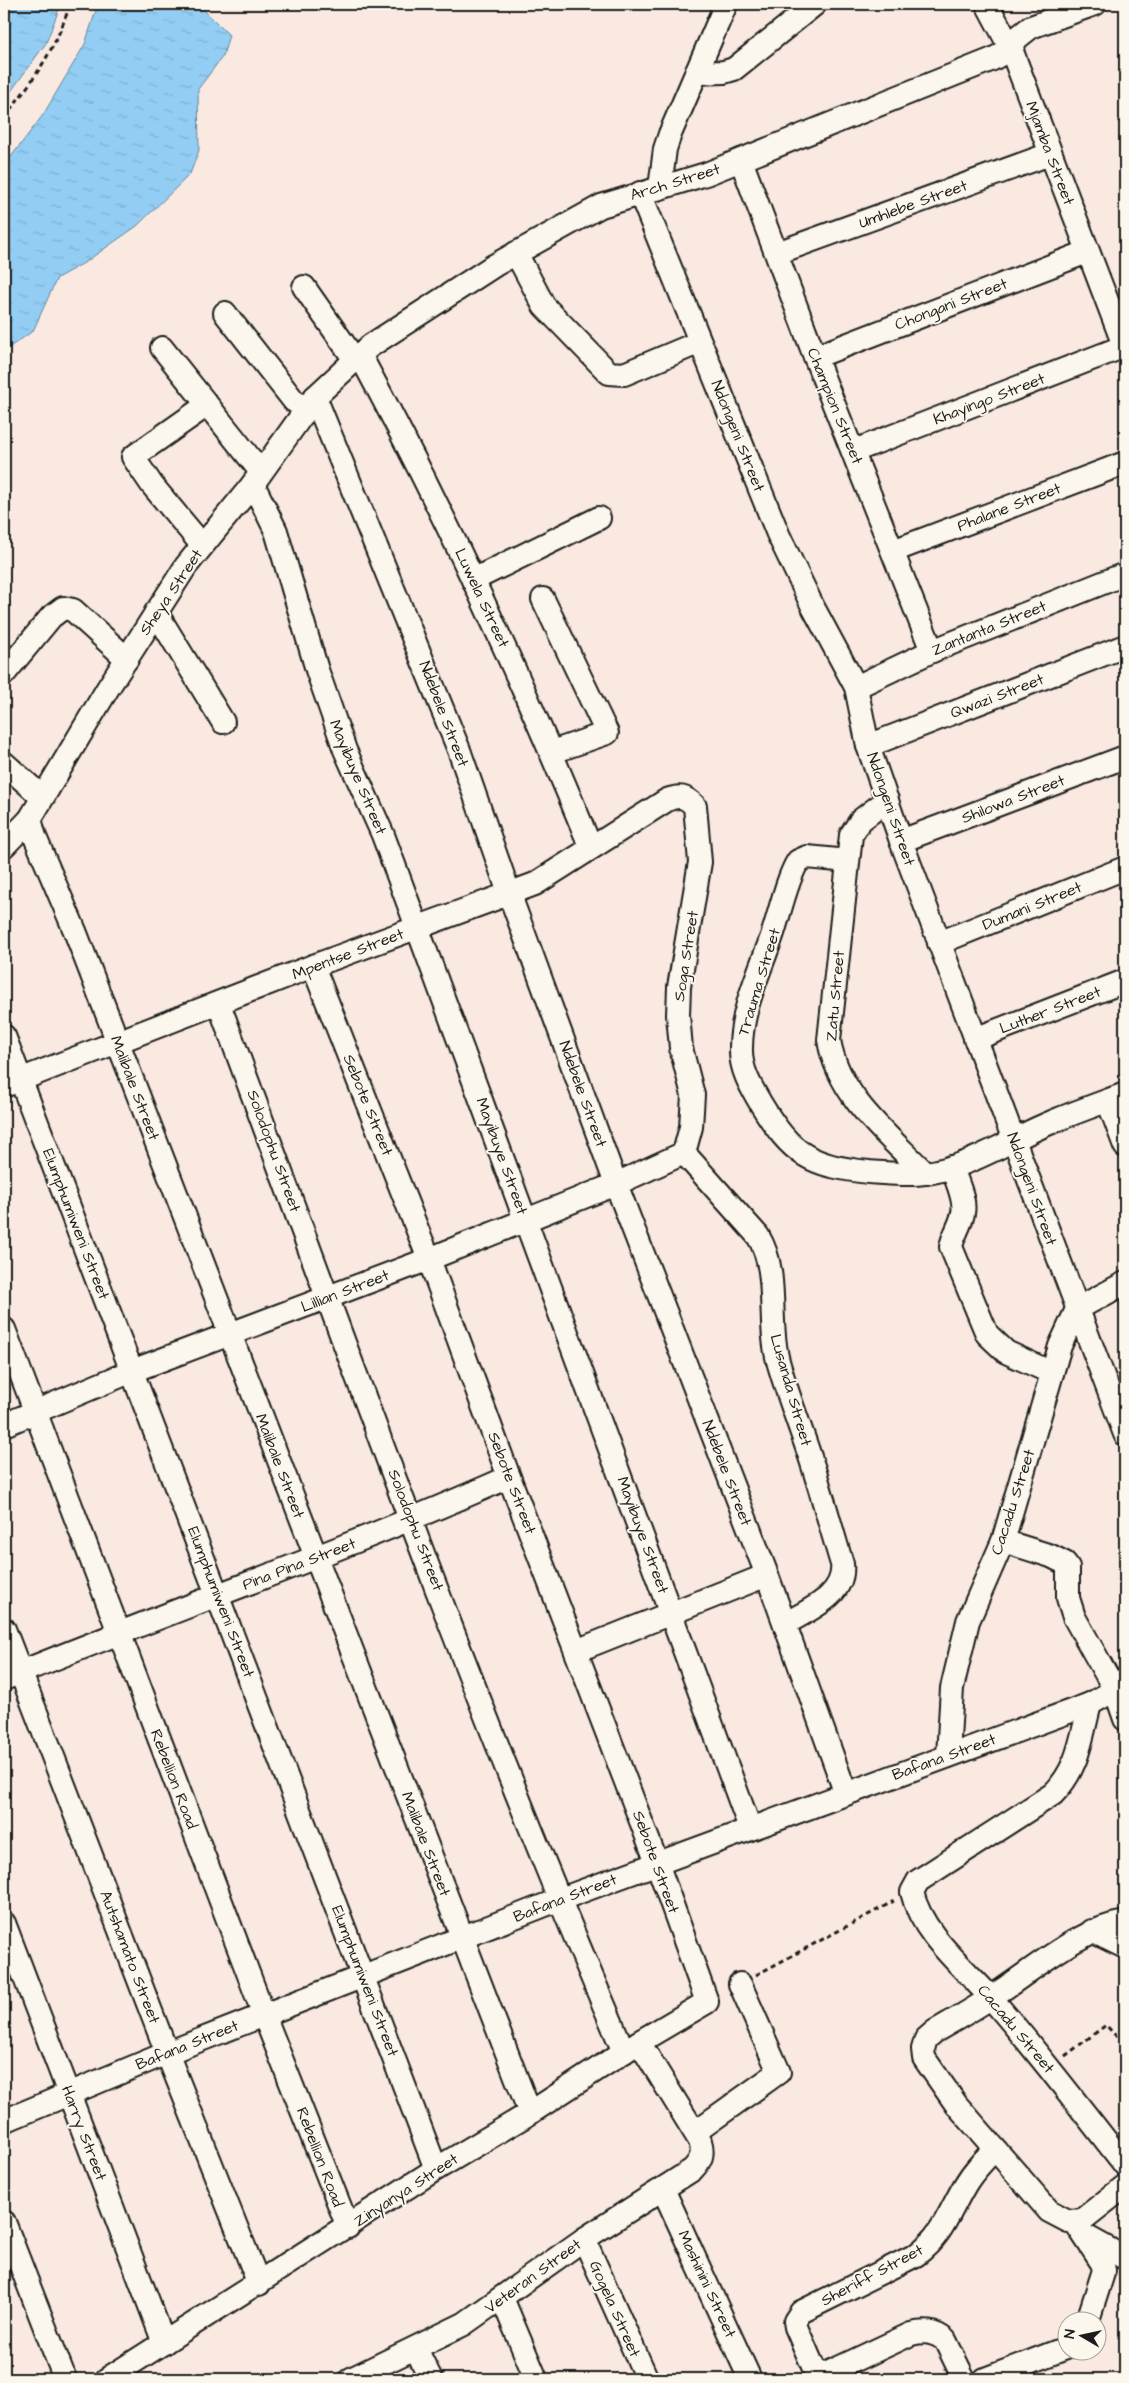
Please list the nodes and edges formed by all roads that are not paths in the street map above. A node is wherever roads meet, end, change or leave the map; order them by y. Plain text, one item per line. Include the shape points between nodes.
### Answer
1 (726, 4) edge
2 (815, 4) edge
3 (987, 4) edge
4 (1094, 4) edge
5 (1011, 49) junction
6 (696, 73) junction
7 (1050, 154) junction
8 (741, 160) junction
9 (650, 190) junction
10 (1087, 252) junction
11 (516, 253) junction
12 (777, 253) junction
13 (304, 287) dead end
14 (225, 313) dead end
15 (700, 342) junction
16 (1125, 347) edge
17 (162, 348) dead end
18 (357, 357) junction
19 (815, 357) junction
20 (311, 403) junction
21 (207, 404) junction
22 (854, 452) junction
23 (1125, 463) edge
24 (257, 478) junction
25 (599, 518) dead end
26 (202, 545) junction
27 (893, 551) junction
28 (1125, 574) edge
29 (473, 580) junction
30 (543, 599) dead end
31 (156, 612) junction
32 (1125, 646) edge
33 (932, 651) junction
34 (127, 658) junction
35 (4, 674) edge
36 (856, 687) junction
37 (223, 722) dead end
38 (868, 746) junction
39 (552, 752) junction
40 (1125, 757) edge
41 (4, 763) edge
42 (678, 796) joint
43 (42, 797) junction
44 (887, 800) junction
45 (30, 819) junction
46 (901, 841) junction
47 (4, 846) edge
48 (591, 848) junction
49 (848, 861) junction
50 (1125, 868) edge
51 (509, 893) junction
52 (417, 928) junction
53 (940, 943) junction
54 (313, 966) junction
55 (1125, 981) edge
56 (219, 1004) junction
57 (4, 1036) edge
58 (976, 1039) junction
59 (118, 1042) junction
60 (12, 1082) edge
61 (1116, 1097) edge
62 (1014, 1140) junction
63 (1125, 1146) edge
64 (684, 1153) junction
65 (952, 1167) junction
66 (926, 1173) junction
67 (616, 1184) junction
68 (525, 1219) junction
69 (429, 1259) junction
70 (1125, 1284) edge
71 (329, 1298) junction
72 (1076, 1309) junction
73 (4, 1329) edge
74 (229, 1334) junction
75 (132, 1371) junction
76 (1052, 1373) junction
77 (36, 1411) junction
78 (4, 1424) edge
79 (1125, 1434) edge
80 (509, 1477) junction
81 (412, 1521) junction
82 (1003, 1541) junction
83 (316, 1558) junction
84 (767, 1575) junction
85 (218, 1596) junction
86 (671, 1612) junction
87 (785, 1624) junction
88 (4, 1629) edge
89 (118, 1632) junction
90 (576, 1651) junction
91 (12, 1676) edge
92 (1120, 1684) edge
93 (1090, 1704) junction
94 (1125, 1719) edge
95 (948, 1756) junction
96 (846, 1794) junction
97 (750, 1828) junction
98 (657, 1863) junction
99 (558, 1900) junction
100 (1125, 1922) edge
101 (4, 1923) edge
102 (1092, 1931) junction
103 (462, 1939) junction
104 (1125, 1947) edge
105 (364, 1976) junction
106 (740, 1984) road end
107 (991, 1998) junction
108 (707, 2002) joint
109 (264, 2015) junction
110 (631, 2047) junction
111 (167, 2053) junction
112 (69, 2095) junction
113 (530, 2113) junction
114 (4, 2121) edge
115 (695, 2132) junction
116 (995, 2149) junction
117 (702, 2154) joint
118 (1125, 2164) edge
119 (436, 2169) junction
120 (1125, 2186) edge
121 (663, 2189) junction
122 (4, 2222) edge
123 (348, 2227) junction
124 (1079, 2229) junction
125 (584, 2239) junction
126 (1125, 2258) edge
127 (259, 2284) junction
128 (502, 2298) junction
129 (1091, 2310) edge
130 (164, 2343) junction
131 (416, 2349) junction
132 (1056, 2352) edge
133 (65, 2379) edge
134 (107, 2379) edge
135 (351, 2379) edge
136 (431, 2379) edge
137 (536, 2379) edge
138 (647, 2379) edge
139 (750, 2379) edge
140 (816, 2379) edge
141 (964, 2379) edge
142 (985, 2379) edge

1 - 6 street
2 - 6 street via 734,69
3 - 5 street, Mjamba Street
4 - 5 street via 1031,27 1023,32
5 - 7 street, Mjamba Street
5 - 8 street, Arch Street
6 - 9 street
7 - 10 street, Mjamba Street
7 - 12 street, Umhlebe Street
8 - 9 street, Arch Street via 700,177
8 - 12 street, Champion Street
9 - 11 street, Arch Street via 594,209
9 - 15 street, Ndongeni Street
10 - 16 street, Mjamba Street
10 - 19 street, Chongani Street
11 - 15 street via 544,306 609,373 624,374
11 - 18 street, Arch Street
12 - 19 street, Champion Street
13 - 18 street, Luwela Street
14 - 20 street via 294,400
15 - 36 street, Ndongeni Street via 778,534
16 - 22 street, Khayingo Street
17 - 21 street, Mayibuye Street
18 - 20 street, Sheya Street
18 - 29 street, Luwela Street via 411,449
19 - 22 street, Champion Street
20 - 24 street, Sheya Street
20 - 51 street, Ndebele Street via 459,750
21 - 24 street, Mayibuye Street
21 - 26 street via 133,457
22 - 27 street, Champion Street
23 - 27 street, Phalane Street
24 - 26 street, Sheya Street
24 - 52 street, Mayibuye Street via 345,750 383,835
25 - 29 street
26 - 31 street, Sheya Street
27 - 33 street, Champion Street
28 - 33 street, Zantanta Street
29 - 39 street, Luwela Street
30 - 39 street via 607,733
31 - 34 street, Sheya Street
31 - 37 street
32 - 38 street, Qwazi Street
33 - 36 street, Zantanta Street
34 - 35 street via 73,610 62,608
34 - 43 street, Sheya Street
36 - 38 street, Ndongeni Street
38 - 44 street, Ndongeni Street
39 - 48 street, Luwela Street
40 - 46 street, Shilowa Street
41 - 43 street
42 - 48 street, Mpentse Street
42 - 64 street, Soga Street via 687,798 695,806 700,862 679,987 681,1048 693,1095 691,1127
43 - 45 street, Sheya Street
44 - 46 street, Ndongeni Street
44 - 49 street, Zatu Street via 856,826
45 - 47 street, Sheya Street
45 - 59 street, Malibale Street
46 - 53 street, Ndongeni Street
48 - 51 street, Mpentse Street via 543,880
49 - 66 street, Zatu Street via 830,1026 832,1054 838,1072 861,1106
49 - 66 street, Trauma Street via 807,857 798,861 745,1018 740,1050 743,1065 749,1084 776,1129 804,1155 837,1168 896,1174
50 - 53 street, Dumani Street
51 - 52 street, Mpentse Street
51 - 67 street, Ndebele Street
52 - 54 street, Mpentse Street
52 - 68 street, Mayibuye Street
53 - 58 street, Ndongeni Street
54 - 56 street, Mpentse Street
54 - 69 street, Sebote Street
55 - 58 street, Luther Street
56 - 59 street, Mpentse Street
56 - 71 street, Solodophu Street
57 - 60 street, Elumphumiweni Street
58 - 62 street, Ndongeni Street
59 - 60 street, Mpentse Street
59 - 74 street, Malibale Street
60 - 75 street, Elumphumiweni Street
61 - 62 street, Trauma Street
61 - 63 street
62 - 65 street, Trauma Street
62 - 72 street, Ndongeni Street
64 - 67 street, Lillian Street
64 - 87 street, Lusanda Street via 766,1248 771,1269 773,1335 778,1361 842,1564 843,1578 836,1591
65 - 66 street, Trauma Street
65 - 76 street via 964,1212 951,1247 987,1334 1006,1352
67 - 68 street, Lillian Street
67 - 84 street, Ndebele Street
68 - 69 street, Lillian Street
68 - 86 street, Mayibuye Street
69 - 71 street, Lillian Street
69 - 80 street, Sebote Street
70 - 72 street
71 - 74 street, Lillian Street
71 - 81 street, Solodophu Street
72 - 76 street, Cacadu Street
72 - 79 street, Ndongeni Street
73 - 77 street, Rebellion Road
74 - 75 street, Lillian Street
74 - 83 street, Malibale Street
75 - 77 street, Lillian Street
75 - 85 street, Elumphumiweni Street
76 - 82 street, Cacadu Street
77 - 78 street, Lillian Street
77 - 89 street, Rebellion Road
80 - 81 street, Pina Pina Street
80 - 90 street, Sebote Street
81 - 83 street, Pina Pina Street
81 - 99 street, Solodophu Street
82 - 92 street via 1065,1563 1068,1567 1068,1598 1074,1617
82 - 95 street, Cacadu Street via 968,1621 952,1688
83 - 85 street, Pina Pina Street
83 - 103 street, Malibale Street
84 - 86 street
84 - 87 street, Ndebele Street
85 - 89 street, Pina Pina Street
85 - 105 street, Elumphumiweni Street
86 - 90 street
86 - 97 street, Mayibuye Street
87 - 96 street, Ndebele Street
88 - 91 street, Autshamato Street
89 - 91 street, Pina Pina Street
89 - 109 street, Rebellion Road
90 - 98 street, Sebote Street
91 - 111 street, Autshamato Street
92 - 93 street, Bafana Street
92 - 94 street
93 - 95 street, Bafana Street
93 - 107 street, Cacadu Street via 1074,1766 1063,1784 1053,1794 918,1881 912,1892 919,1911 938,1940
95 - 96 street, Bafana Street
96 - 97 street, Bafana Street
97 - 98 street, Bafana Street
98 - 99 street, Bafana Street
98 - 108 street, Sebote Street
99 - 103 street, Bafana Street
99 - 110 street, Solodophu Street
100 - 102 street
101 - 112 street, Harry Street
102 - 104 street
102 - 107 street
103 - 105 street, Bafana Street
103 - 113 street, Malibale Street
105 - 109 street, Bafana Street
105 - 119 street, Elumphumiweni Street
106 - 115 street via 780,2072
107 - 116 street via 934,2032 926,2039 923,2049 924,2058 951,2097
107 - 118 street, Cacadu Street
108 - 110 street, Zinyanya Street
109 - 111 street, Bafana Street
109 - 123 street, Rebellion Road
110 - 113 street, Zinyanya Street
110 - 115 street, Solodophu Street
111 - 112 street, Bafana Street
111 - 127 street, Autshamato Street
112 - 114 street, Bafana Street
112 - 130 street, Harry Street
113 - 119 street, Zinyanya Street
115 - 117 street, Solodophu Street
116 - 124 street via 1049,2211
116 - 140 street, Sheriff Street via 965,2184 939,2234 928,2246 909,2259 801,2312 796,2327
117 - 121 street, Veteran Street via 692,2170
119 - 123 street, Zinyanya Street
120 - 124 street via 1082,2220
121 - 125 street, Veteran Street
121 - 139 street, Mashinini Street
122 - 133 street
123 - 127 street, Zinyanya Street
124 - 126 street
124 - 129 street via 1104,2270
125 - 128 street, Veteran Street
125 - 138 street, Gogela Street
127 - 130 street, Zinyanya Street
128 - 131 street, Veteran Street via 464,2324
128 - 137 street
130 - 134 street, Zinyanya Street
131 - 135 street, Veteran Street
131 - 136 street
132 - 142 street
140 - 141 street via 911,2334 924,2332 939,2335 951,2348

